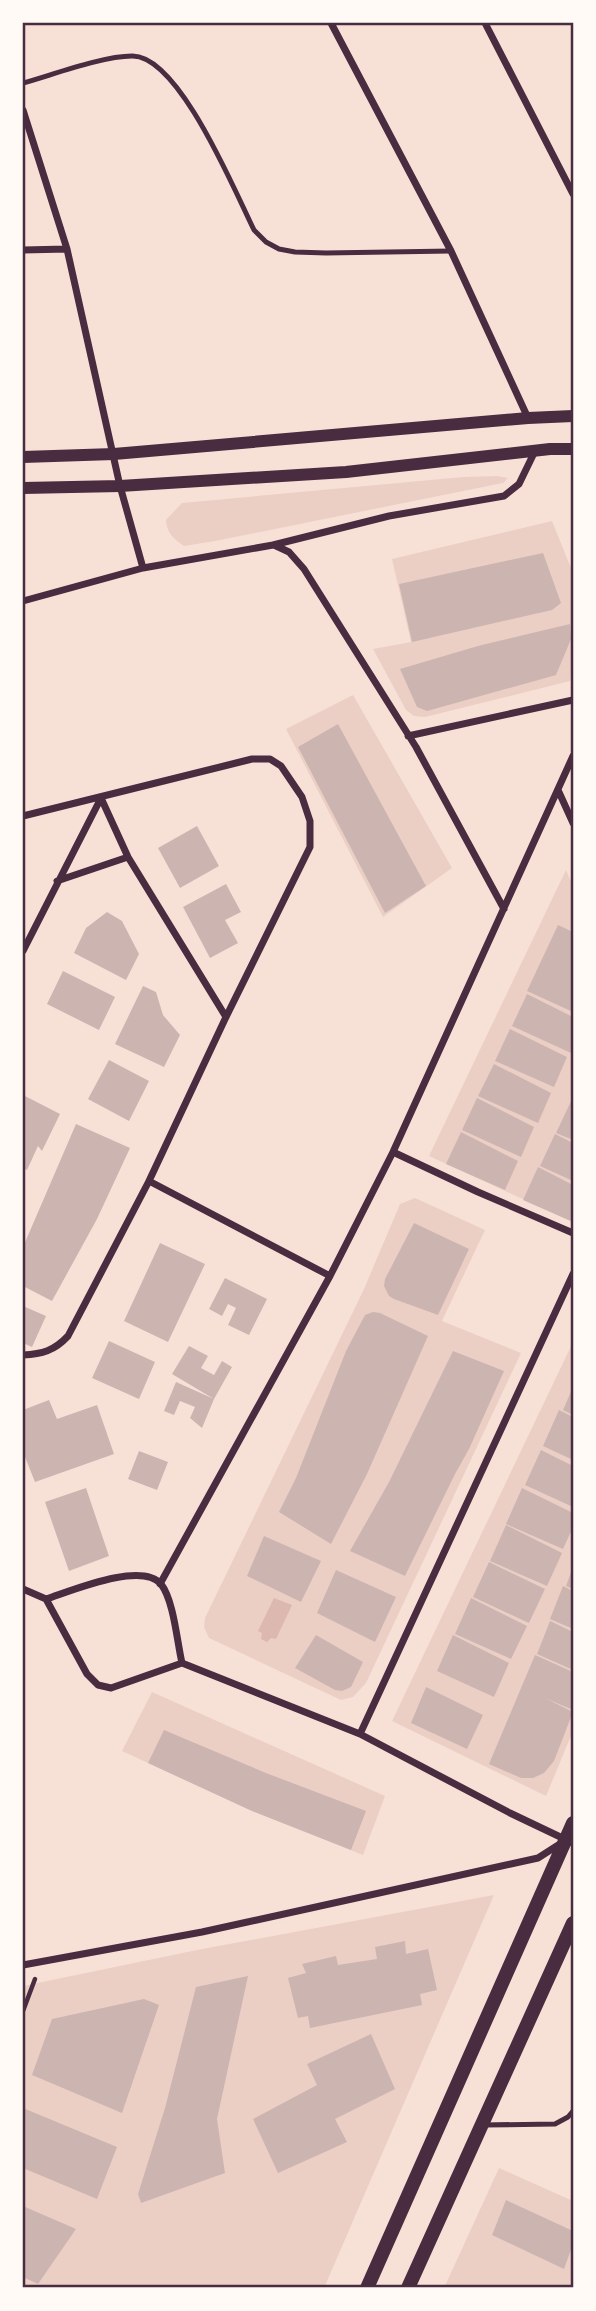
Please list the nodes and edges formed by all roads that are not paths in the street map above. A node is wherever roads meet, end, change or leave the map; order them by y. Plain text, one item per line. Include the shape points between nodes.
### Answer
1 (331, 23) edge
2 (485, 23) edge
3 (23, 83) edge
4 (23, 110) edge
5 (573, 194) edge
6 (67, 249) junction
7 (23, 250) edge
8 (451, 251) junction
9 (573, 416) edge
10 (528, 418) junction
11 (573, 449) edge
12 (535, 451) junction
13 (114, 454) junction
14 (23, 457) edge
15 (120, 486) junction
16 (23, 488) edge
17 (273, 545) junction
18 (143, 568) junction
19 (23, 601) edge
20 (573, 700) edge
21 (408, 736) junction
22 (573, 756) edge
23 (558, 790) junction
24 (101, 798) junction
25 (23, 816) edge
26 (573, 823) edge
27 (128, 857) junction
28 (57, 881) junction
29 (504, 909) junction
30 (23, 951) edge
31 (226, 1017) junction
32 (393, 1152) junction
33 (149, 1181) junction
34 (573, 1233) edge
35 (573, 1274) edge
36 (330, 1276) junction
37 (23, 1355) edge
38 (160, 1584) junction
39 (23, 1589) edge
40 (46, 1599) junction
41 (182, 1663) junction
42 (360, 1734) junction
43 (573, 1823) edge
44 (570, 1841) edge
45 (573, 1923) edge
46 (23, 1965) edge
47 (573, 2111) edge
48 (482, 2125) junction
49 (367, 2288) edge
50 (408, 2288) edge

1 - 8 street
2 - 5 street
3 - 8 lane via 133,55 150,61 186,100 254,230 266,242 279,249 327,253
4 - 6 street
6 - 7 street
6 - 13 street
8 - 10 street
9 - 10 street
10 - 13 street
11 - 12 street
12 - 15 street via 346,472
12 - 17 street via 519,484 504,496 389,516
13 - 14 street
13 - 15 street
15 - 16 street
15 - 18 street
17 - 18 street
17 - 21 street via 289,552 304,569
18 - 19 street
20 - 21 street
21 - 29 street
22 - 23 street
23 - 26 street
23 - 29 street
24 - 25 street
24 - 27 street
24 - 28 street
24 - 31 street via 252,759 270,759 281,766 302,797 310,821 310,847
27 - 28 street
27 - 31 street
28 - 30 street
29 - 32 street
31 - 33 street
32 - 34 street
32 - 36 street
33 - 36 street
33 - 37 street via 68,1336 48,1352
35 - 42 street
36 - 38 street
38 - 40 street via 147,1576 124,1576
38 - 41 street via 170,1605
39 - 40 street
40 - 41 street via 97,1685 111,1688
41 - 42 street
42 - 44 street
43 - 44 main road
44 - 46 street via 538,1857 202,1932
44 - 49 main road
45 - 48 main road
47 - 48 lane via 555,2124
48 - 50 main road

